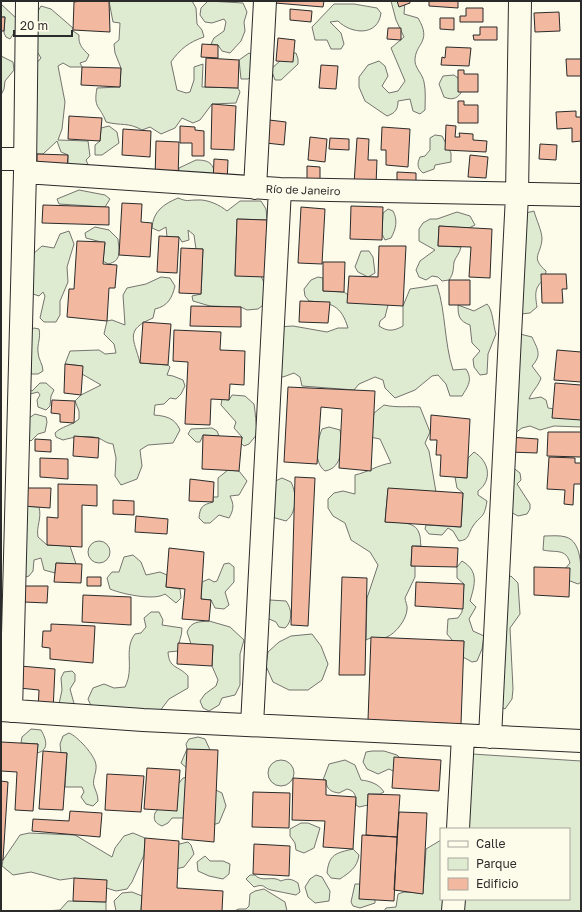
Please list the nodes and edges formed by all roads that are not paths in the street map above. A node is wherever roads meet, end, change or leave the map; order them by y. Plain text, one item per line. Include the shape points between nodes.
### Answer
1 (27, 1) edge
2 (265, 1) edge
3 (520, 1) edge
4 (1, 158) edge
5 (25, 166) junction
6 (254, 188) junction
7 (280, 189) junction
8 (517, 195) junction
9 (581, 195) edge
10 (6, 710) edge
11 (252, 725) junction
12 (463, 736) junction
13 (490, 737) junction
14 (581, 741) edge
15 (458, 828) edge
16 (454, 900) edge
17 (453, 911) edge

1 - 5 street
2 - 6 street
3 - 8 street
4 - 5 street, Río de Janeiro
5 - 6 street, Río de Janeiro
5 - 10 street
6 - 7 street, Río de Janeiro
7 - 8 street, Río de Janeiro
7 - 11 street
8 - 9 street, Río de Janeiro
8 - 13 street
10 - 11 street
11 - 12 street
12 - 13 street
12 - 15 street
13 - 14 street
16 - 17 street

